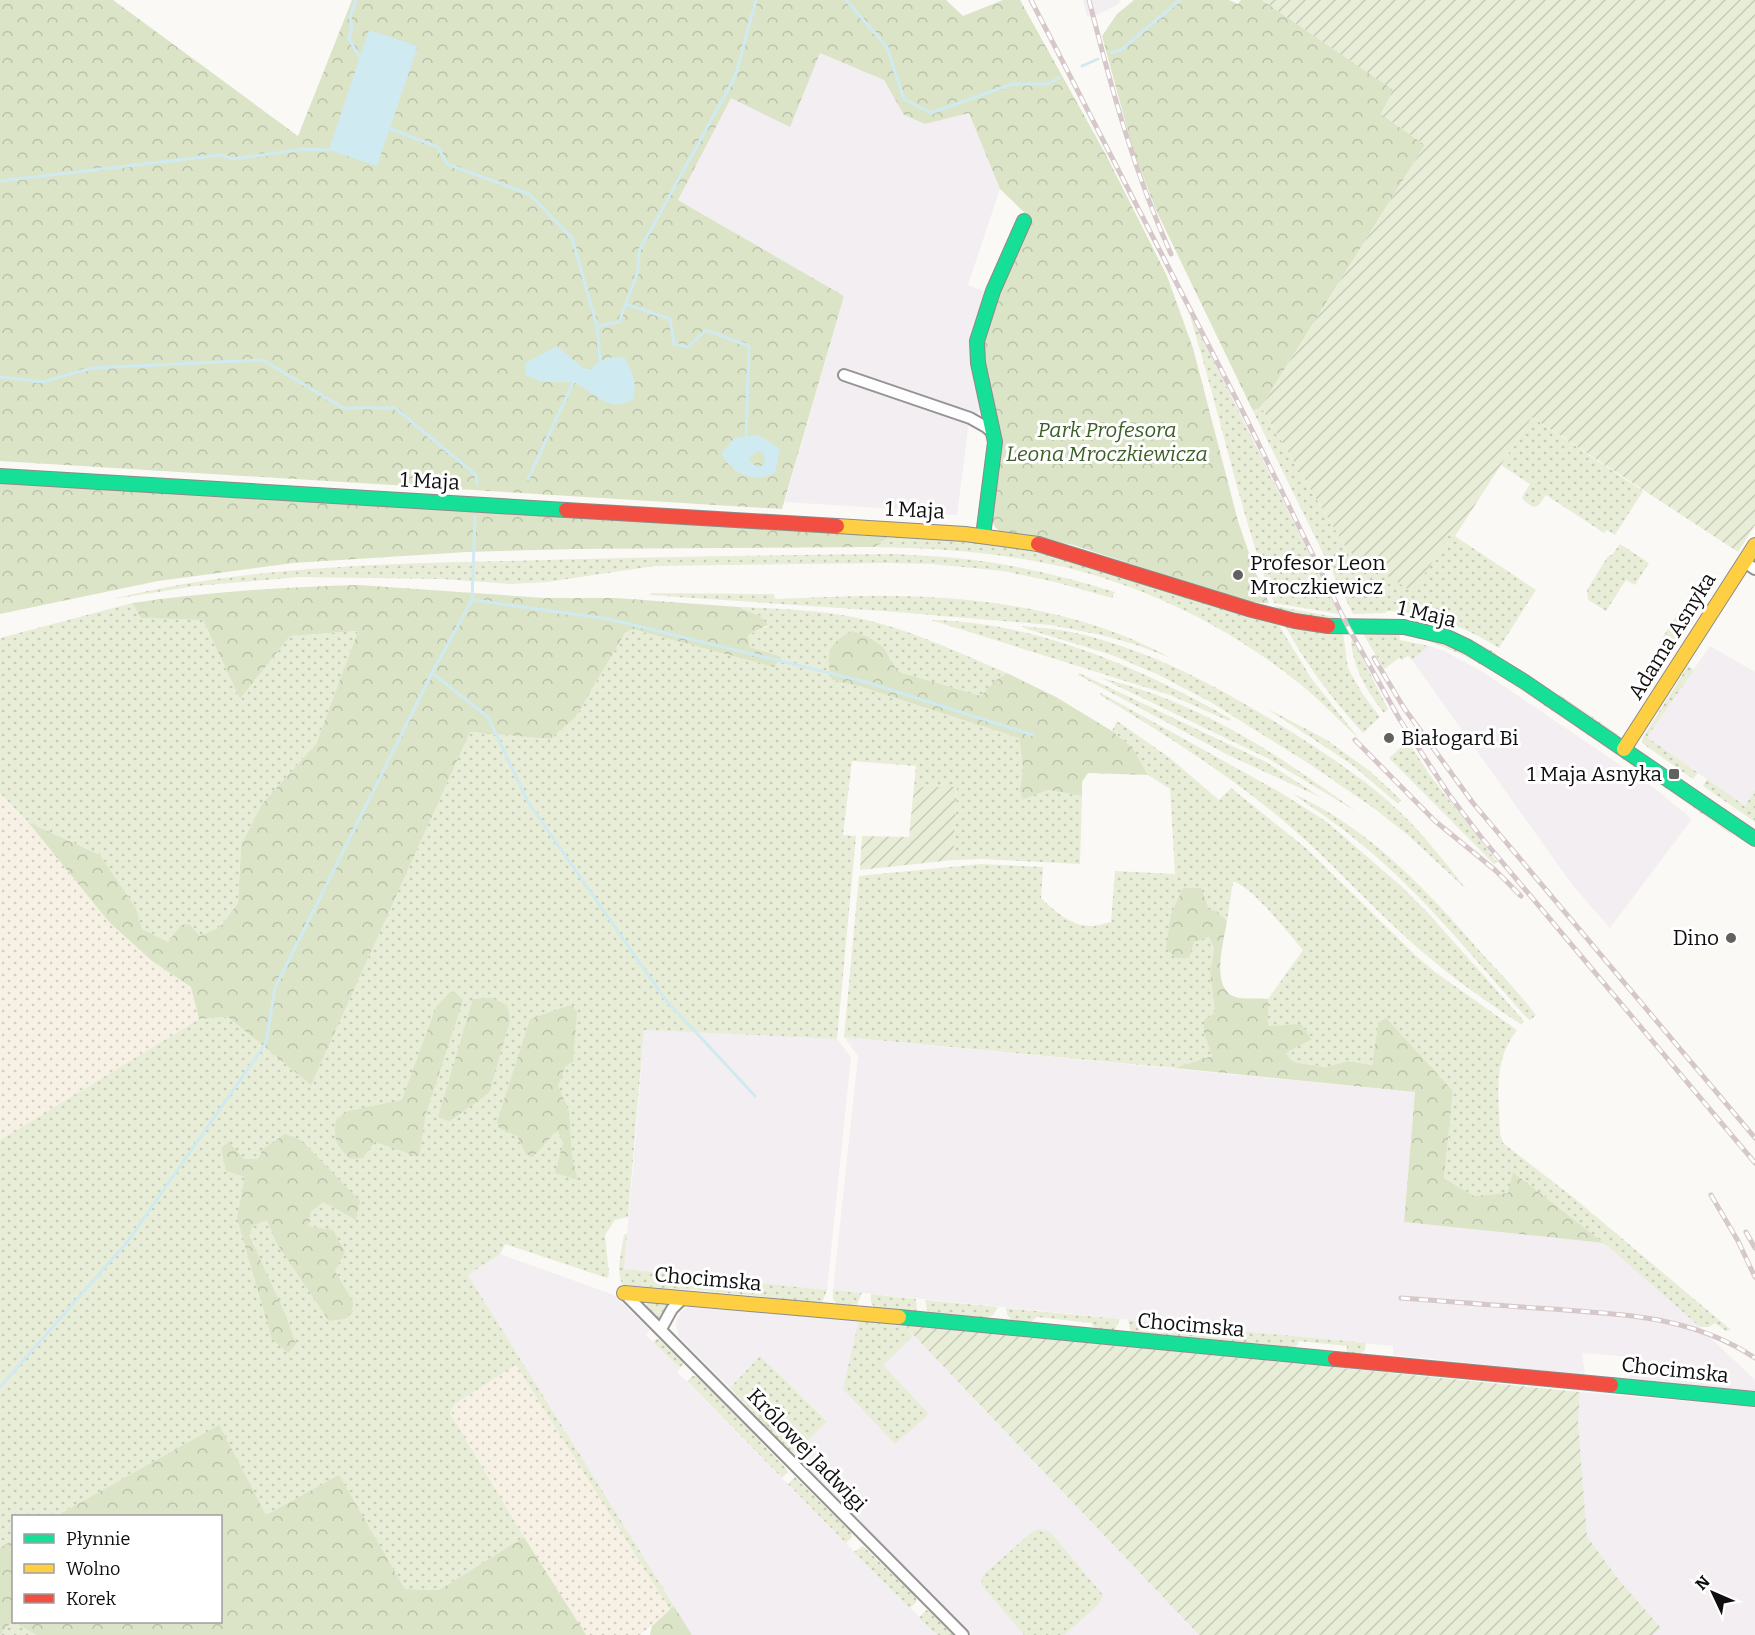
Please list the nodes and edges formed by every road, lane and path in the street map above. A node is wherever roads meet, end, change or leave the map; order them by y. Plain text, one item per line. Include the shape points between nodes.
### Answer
1 (1024, 221) dead end
2 (844, 375) dead end
3 (993, 433) junction
4 (0, 476) edge
5 (983, 536) junction
6 (1755, 545) edge
7 (1749, 566) edge
8 (1624, 749) junction
9 (1755, 839) edge
10 (624, 1293) joint
11 (683, 1298) junction
12 (661, 1329) junction
13 (1755, 1399) edge
14 (963, 1635) edge

1 - 3 street via 983,317 976,346
2 - 3 street via 970,418
3 - 5 street
4 - 5 street, 1 Maja
5 - 8 street, 1 Maja via 1070,552 1281,618 1329,627 1392,626 1437,633 1495,663
6 - 7 street, Adama Asnyka
7 - 8 street, Adama Asnyka
8 - 9 street, 1 Maja
10 - 11 street, Chocimska
10 - 12 street, Królowej Jadwigi
11 - 12 street
11 - 13 street, Chocimska
12 - 14 street, Królowej Jadwigi

